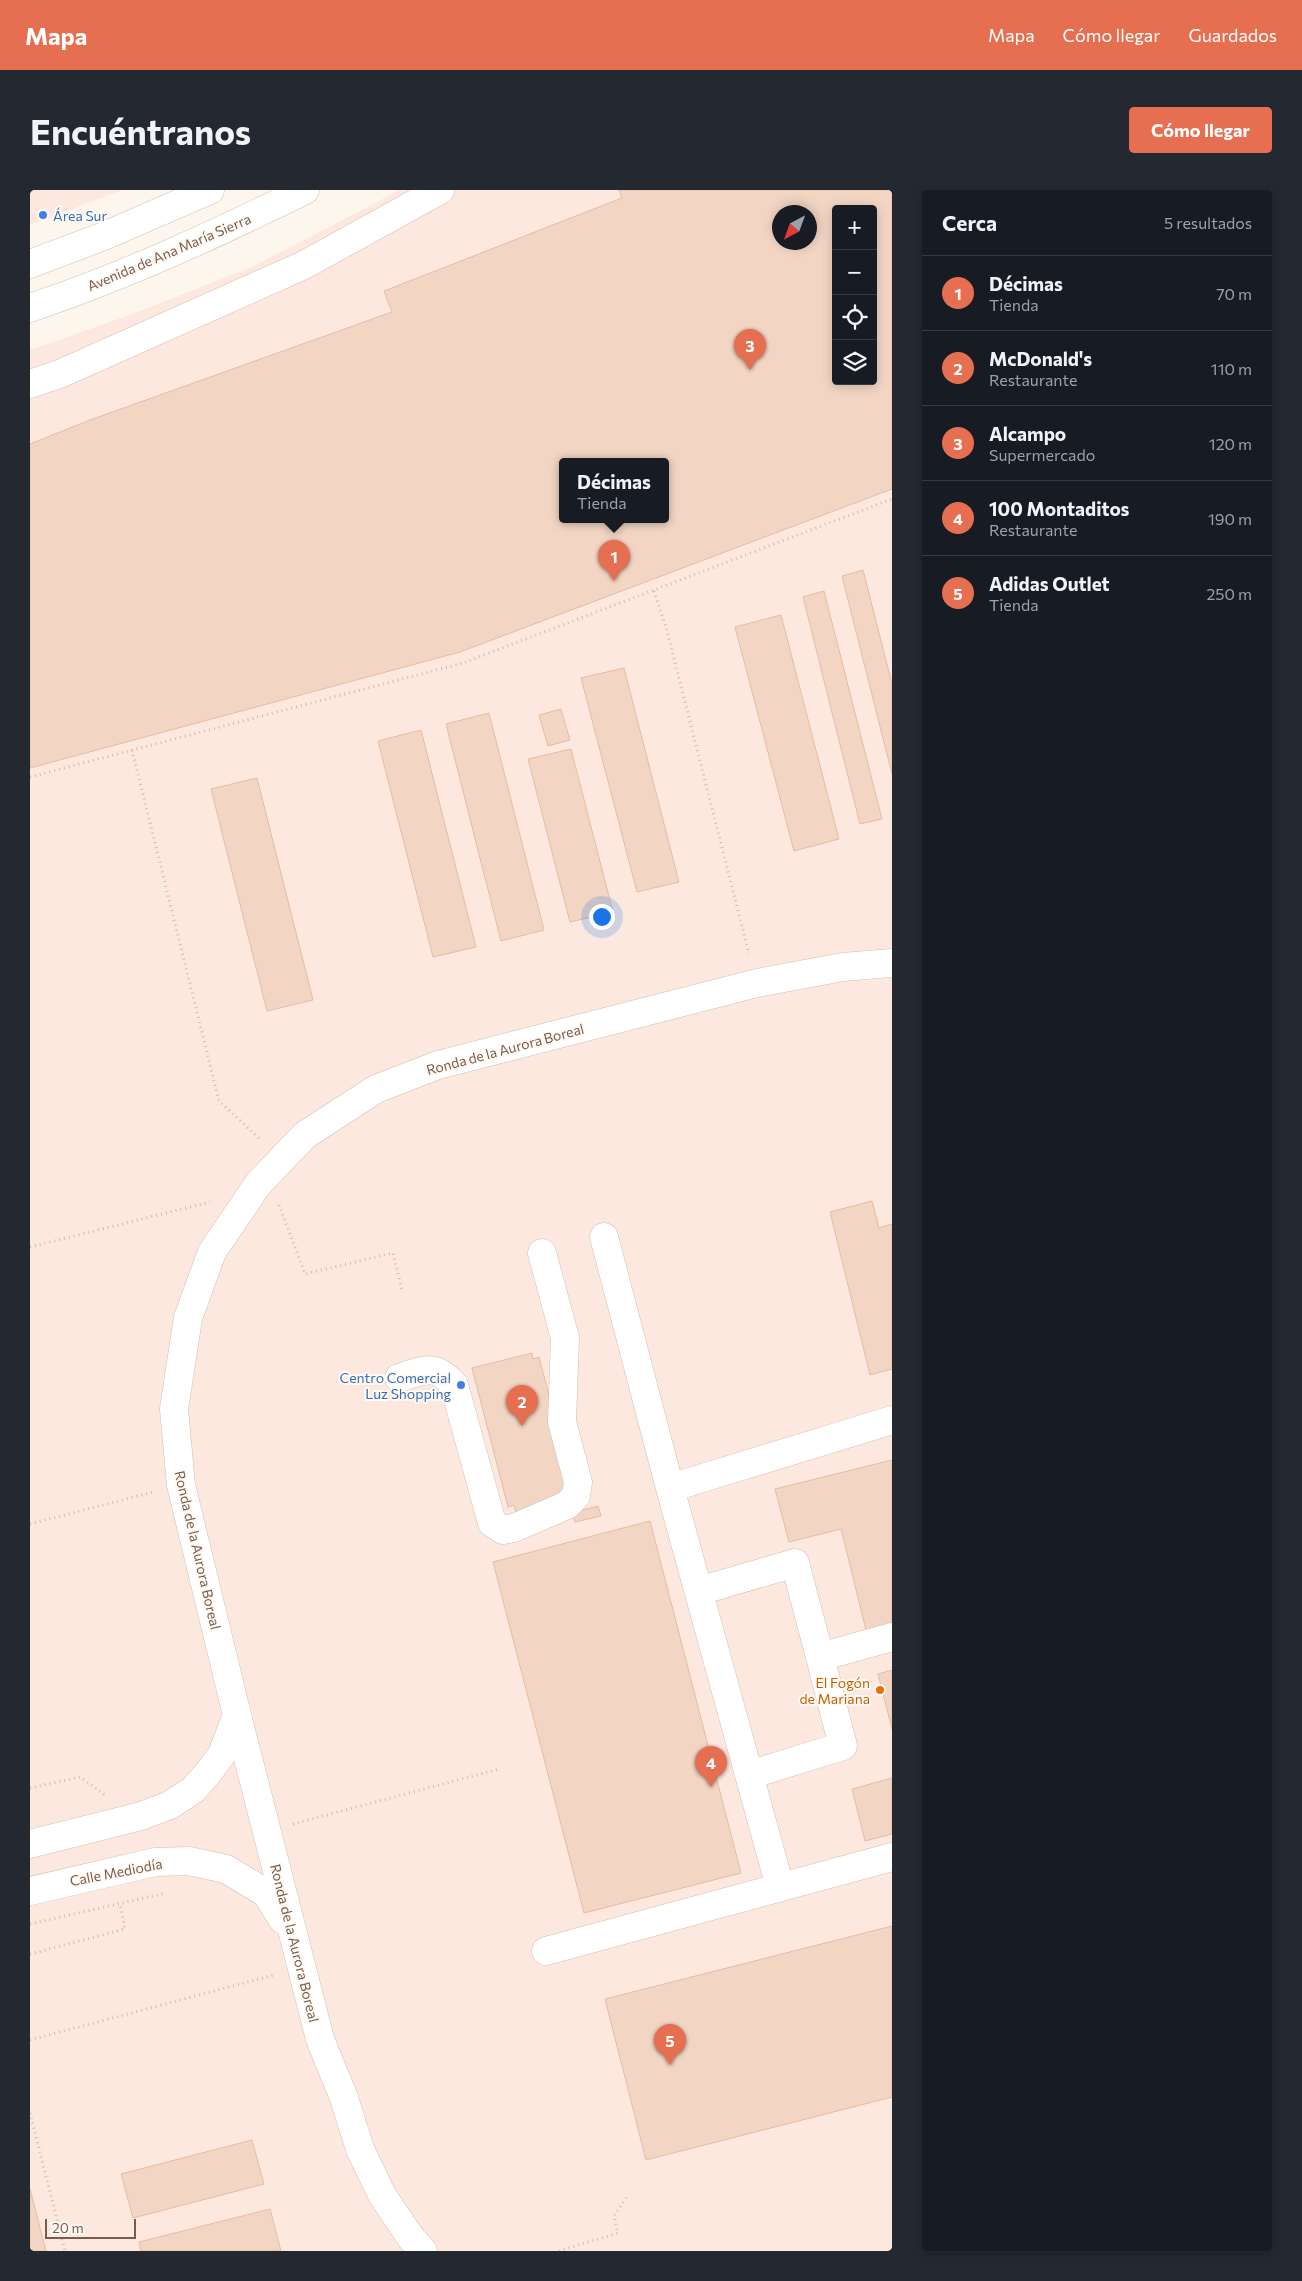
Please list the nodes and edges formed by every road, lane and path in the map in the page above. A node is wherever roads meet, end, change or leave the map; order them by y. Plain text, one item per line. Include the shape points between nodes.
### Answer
1 (210, 190) edge
2 (305, 190) edge
3 (440, 190) edge
4 (30, 264) edge
5 (30, 308) edge
6 (30, 384) edge
7 (892, 499) edge
8 (654, 590) junction
9 (132, 750) junction
10 (30, 777) edge
11 (892, 963) edge
12 (757, 983) junction
13 (265, 1143) dead end
14 (258, 1184) junction
15 (218, 1200) dead end
16 (604, 1237) dead end
17 (30, 1247) edge
18 (542, 1253) dead end
19 (402, 1290) dead end
20 (398, 1378) dead end
21 (892, 1420) edge
22 (670, 1488) junction
23 (159, 1491) dead end
24 (30, 1524) edge
25 (698, 1591) junction
26 (892, 1637) edge
27 (820, 1657) junction
28 (236, 1715) junction
29 (499, 1769) dead end
30 (749, 1775) junction
31 (30, 1788) edge
32 (110, 1798) dead end
33 (288, 1825) dead end
34 (30, 1844) edge
35 (892, 1857) edge
36 (780, 1887) junction
37 (30, 1891) edge
38 (174, 1891) dead end
39 (120, 1903) junction
40 (30, 1924) edge
41 (292, 1935) junction
42 (546, 1951) dead end
43 (30, 1954) edge
44 (280, 1973) dead end
45 (30, 2040) edge
46 (30, 2113) edge
47 (626, 2198) dead end
48 (65, 2251) edge
49 (423, 2251) edge
50 (559, 2251) edge

1 - 4 street
2 - 5 street, Avenida de Ana María Sierra via 119,275
3 - 6 street via 304,265 62,373
7 - 8 path
8 - 9 path via 463,663
8 - 12 path
9 - 10 path
9 - 13 path via 219,1101
11 - 12 street, Ronda de la Aurora Boreal via 843,967
12 - 14 street, Ronda de la Aurora Boreal via 438,1065 376,1089 305,1135
14 - 19 path via 275,1198 282,1209 305,1274 393,1253
14 - 28 street, Ronda de la Aurora Boreal via 212,1252 188,1318 174,1409 181,1485
15 - 17 path
16 - 22 street
18 - 20 street via 565,1338 562,1422 578,1482 576,1496 567,1505 514,1528 503,1530 492,1523 454,1385 444,1373 429,1369
21 - 22 street
22 - 25 street
23 - 24 path
25 - 27 street via 794,1563
25 - 30 street
26 - 27 street
27 - 30 street via 843,1746
28 - 34 street via 222,1754 193,1790 170,1805 141,1816
28 - 41 street, Ronda de la Aurora Boreal
29 - 33 path
30 - 36 street
31 - 32 path via 80,1777
35 - 36 street
36 - 42 street
37 - 41 street, Calle Mediodía via 154,1862 188,1861 226,1869 266,1893
38 - 39 path
39 - 40 path
39 - 43 path via 125,1929
41 - 49 street, Ronda de la Aurora Boreal via 320,2039 360,2149 382,2194
44 - 45 path
46 - 48 path
47 - 50 path via 614,2216 618,2234

